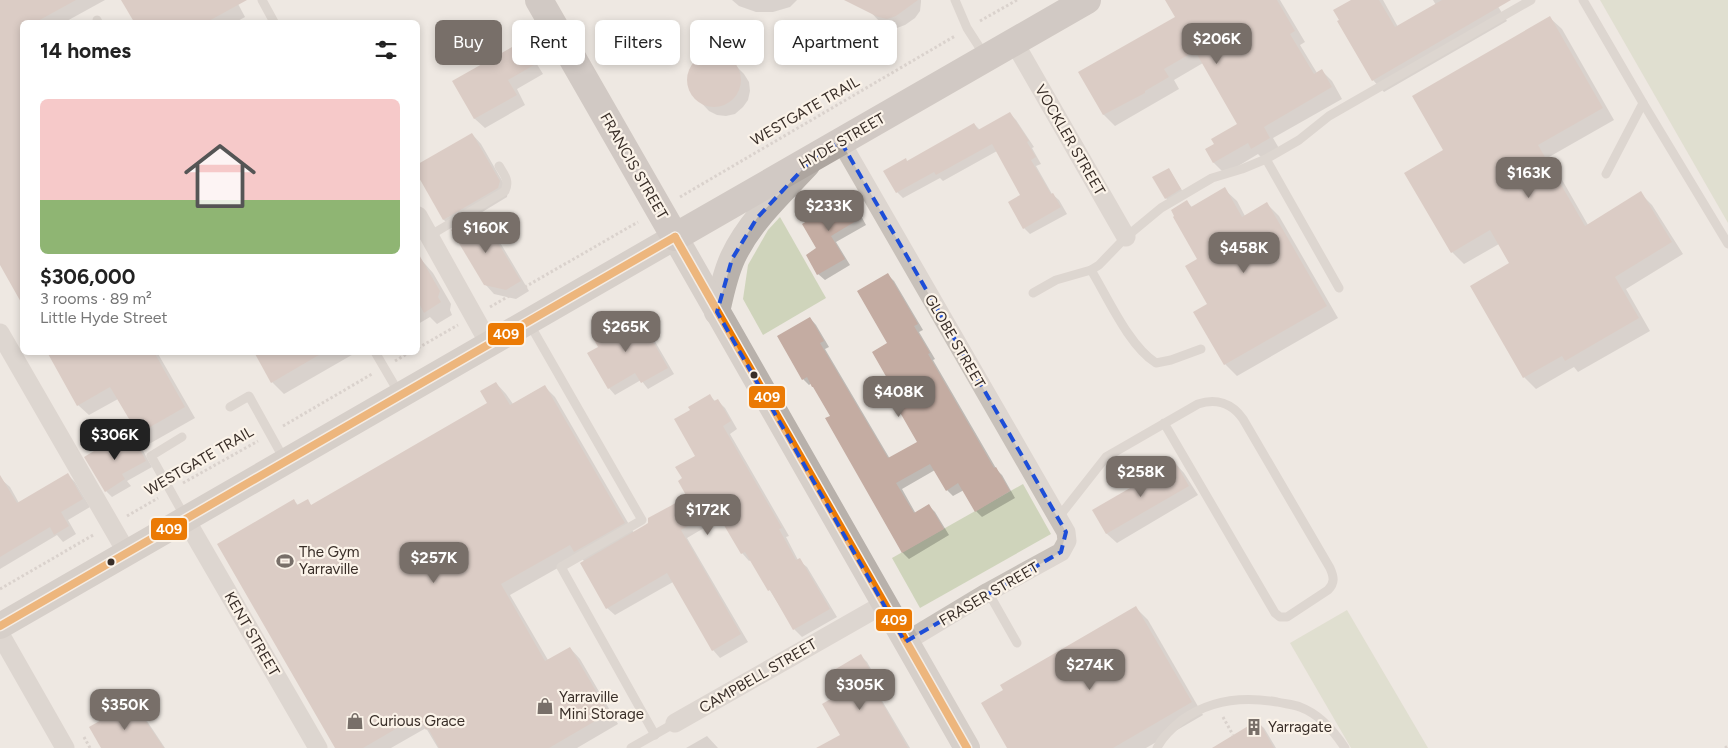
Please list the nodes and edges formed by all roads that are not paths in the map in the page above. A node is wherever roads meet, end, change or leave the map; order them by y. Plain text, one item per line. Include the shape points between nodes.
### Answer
1 (262, 0) edge
2 (539, 0) edge
3 (955, 0) edge
4 (1087, 0) edge
5 (1531, 0) edge
6 (1583, 0) edge
7 (273, 20) edge
8 (1014, 42) junction
9 (986, 58) junction
10 (1643, 103) junction
11 (841, 142) junction
12 (814, 157) junction
13 (1266, 159) junction
14 (499, 166) dead end
15 (1606, 174) dead end
16 (420, 220) edge
17 (429, 236) junction
18 (675, 237) junction
19 (1126, 237) junction
20 (1728, 244) edge
21 (1091, 270) junction
22 (1339, 288) dead end
23 (1033, 293) dead end
24 (718, 312) junction
25 (529, 323) junction
26 (0, 334) edge
27 (490, 345) junction
28 (1201, 349) dead end
29 (378, 355) edge
30 (401, 396) junction
31 (230, 407) dead end
32 (1164, 423) junction
33 (182, 437) dead end
34 (285, 462) junction
35 (1058, 518) junction
36 (186, 520) junction
37 (1067, 541) joint
38 (127, 553) junction
39 (988, 592) junction
40 (884, 604) junction
41 (0, 626) edge
42 (0, 634) edge
43 (906, 642) junction
44 (1017, 643) dead end
45 (675, 723) joint
46 (656, 734) junction
47 (65, 748) edge
48 (318, 748) edge
49 (631, 748) edge
50 (967, 748) edge
51 (1156, 748) edge
52 (1344, 748) edge

1 - 7 lane
2 - 18 main road, FRANCIS STREET
3 - 9 lane
4 - 8 main road, HYDE STREET
5 - 13 lane via 1329,116 1299,140
6 - 10 lane
8 - 9 main road, HYDE STREET
8 - 19 street, VOCKLER STREET
9 - 11 main road, HYDE STREET
10 - 15 lane
10 - 20 lane
11 - 12 main road, HYDE STREET
11 - 35 street, GLOBE STREET
12 - 18 main road, HYDE STREET
12 - 24 street via 757,218 743,238 724,280
13 - 19 lane via 1212,178 1161,208
13 - 22 lane
14 - 17 lane via 507,181 505,191
16 - 17 street
17 - 27 street
18 - 24 street, FRANCIS STREET
18 - 25 street, HYDE STREET
19 - 21 lane
21 - 23 lane via 1056,280
21 - 28 lane via 1130,337 1147,357 1156,363
24 - 40 street, FRANCIS STREET
25 - 27 street, HYDE STREET
25 - 46 lane via 642,520 561,567
26 - 38 street
27 - 30 street, HYDE STREET
29 - 30 lane
30 - 34 street, HYDE STREET
31 - 34 lane via 249,396
32 - 32 lane via 1275,613 1287,617 1328,590 1333,584 1330,568 1238,412 1225,403 1207,401
32 - 35 lane via 1106,457
33 - 36 lane via 151,456
34 - 36 street, HYDE STREET
35 - 37 street, GLOBE STREET
36 - 38 street, HYDE STREET
36 - 48 street, KENT STREET
37 - 39 street, FRASER STREET via 1061,552
38 - 41 street, HYDE STREET
39 - 43 street, FRASER STREET
39 - 44 lane
40 - 43 street, FRANCIS STREET
40 - 45 street, CAMPBELL STREET
42 - 47 street
43 - 50 street, FRANCIS STREET
45 - 46 lane, CAMPBELL STREET
46 - 49 lane, CAMPBELL STREET
51 - 52 lane via 1175,725 1204,707 1222,701 1250,699 1300,707 1332,730

